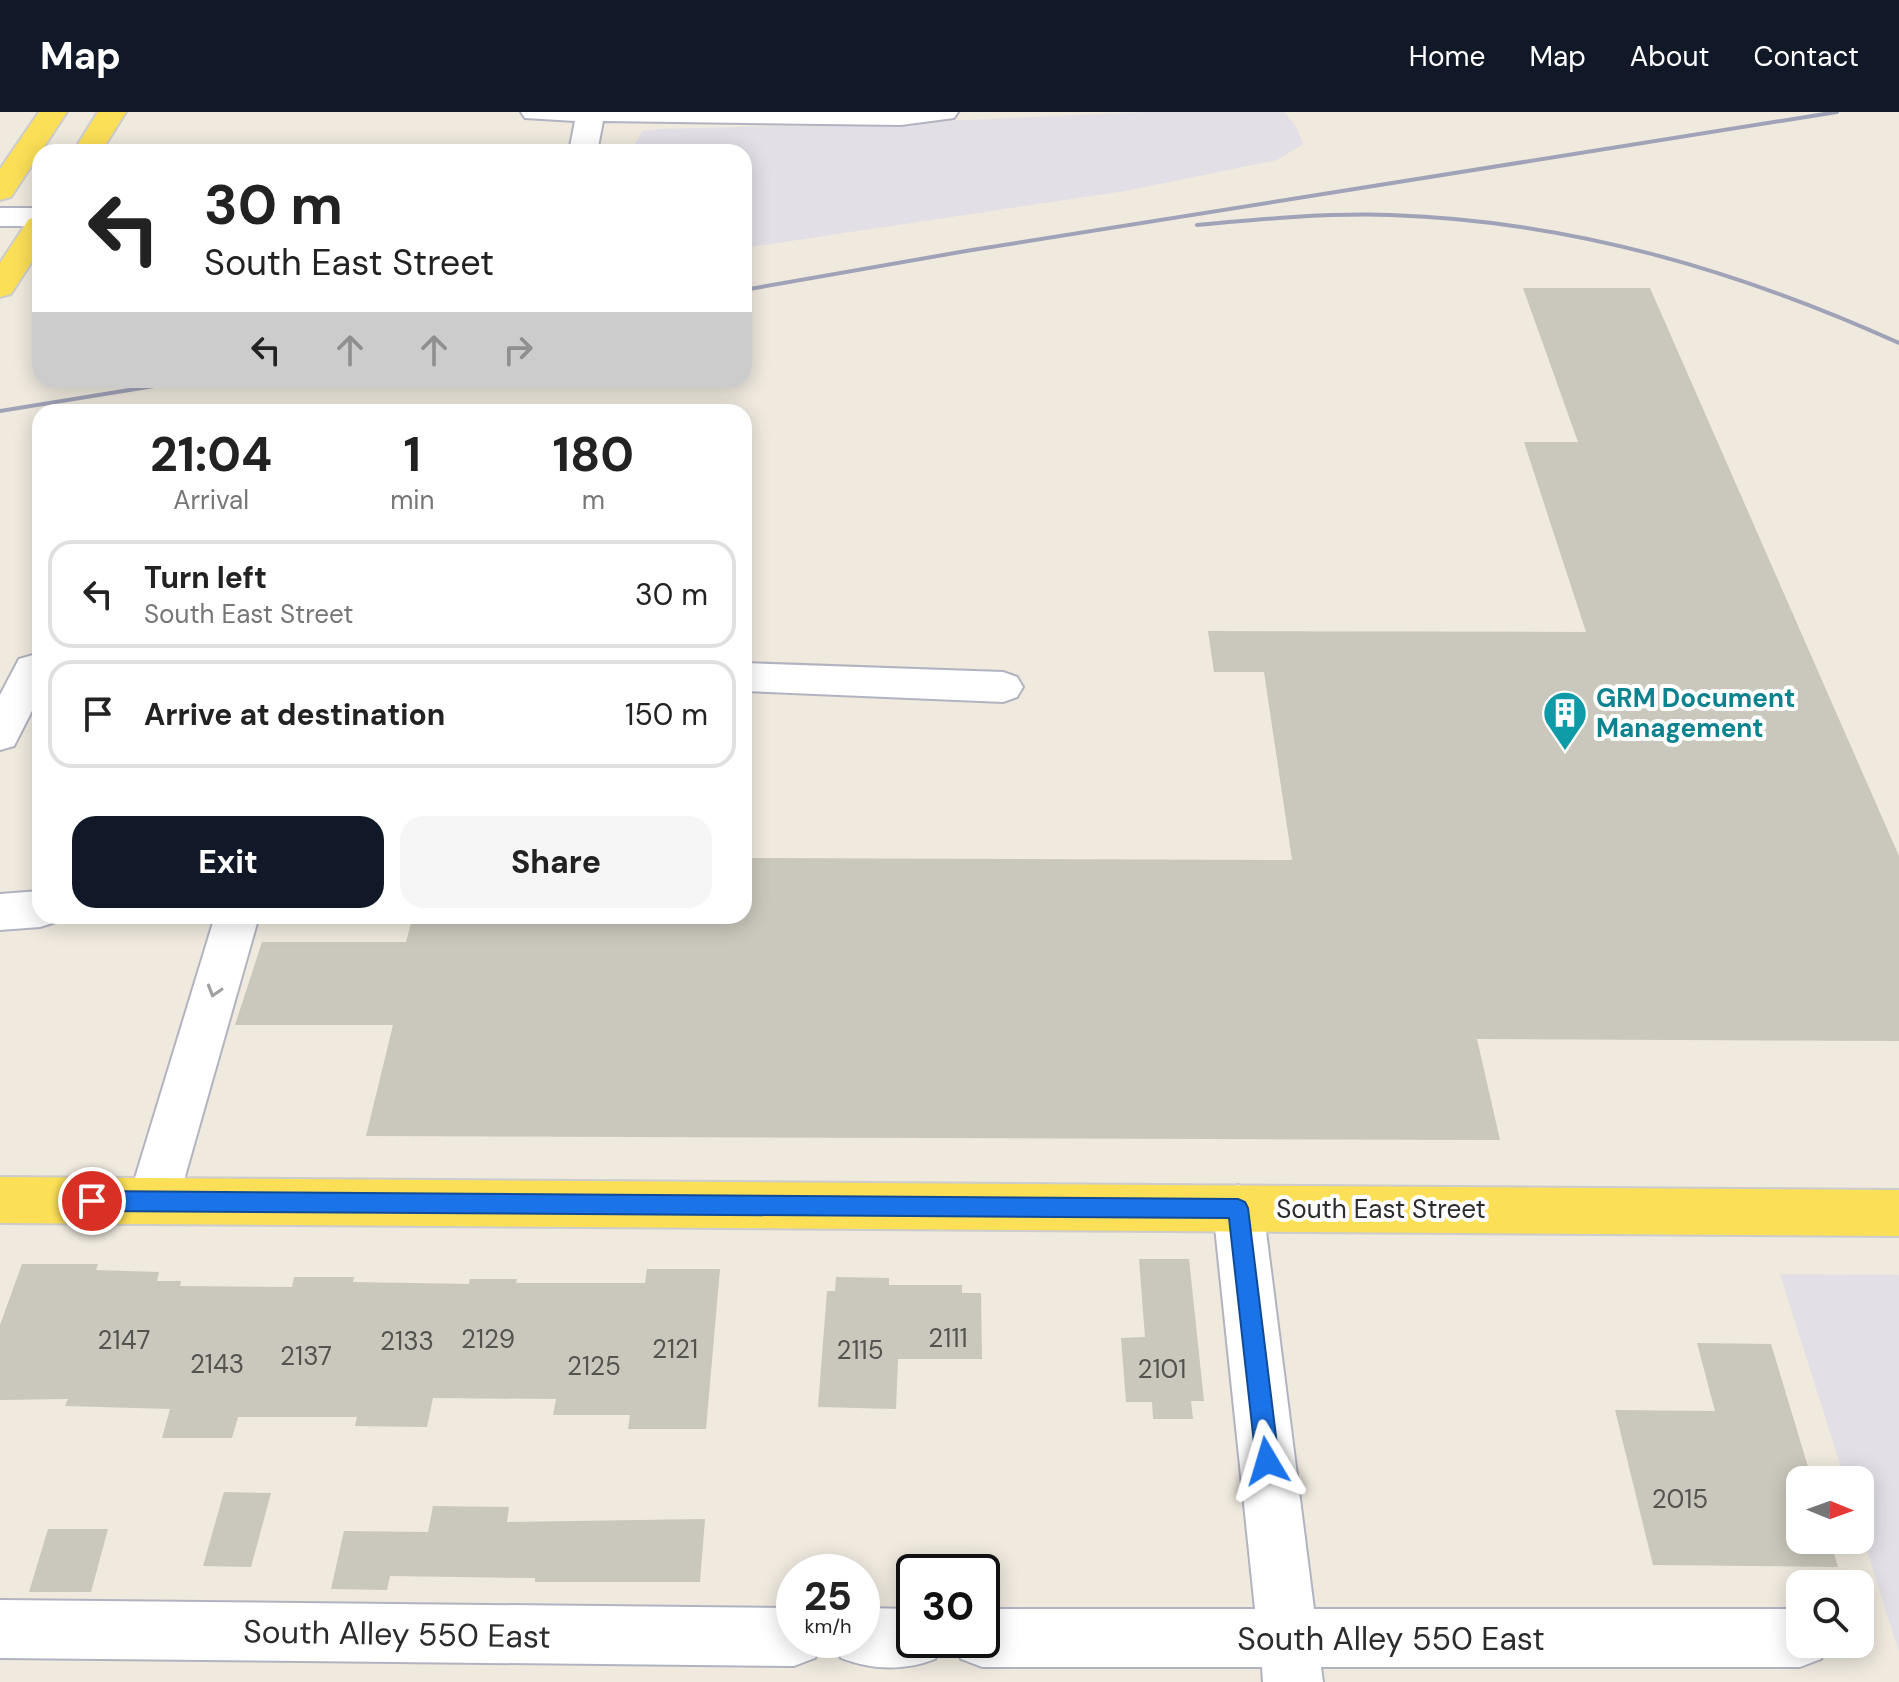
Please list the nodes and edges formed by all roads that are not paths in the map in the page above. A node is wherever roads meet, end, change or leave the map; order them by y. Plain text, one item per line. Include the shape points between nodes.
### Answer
1 (53, 112) edge
2 (112, 112) edge
3 (535, 112) edge
4 (591, 112) edge
5 (944, 112) edge
6 (92, 144) edge
7 (585, 144) edge
8 (0, 191) edge
9 (0, 217) edge
10 (32, 217) edge
11 (32, 237) edge
12 (2, 280) edge
13 (24, 669) edge
14 (752, 677) edge
15 (1003, 687) dead end
16 (0, 735) edge
17 (32, 910) edge
18 (0, 912) edge
19 (235, 924) edge
20 (0, 1200) edge
21 (153, 1201) junction
22 (1238, 1208) junction
23 (1899, 1213) edge
24 (0, 1629) edge
25 (776, 1637) edge
26 (1000, 1639) edge
27 (1786, 1639) edge
28 (1290, 1661) edge

1 - 8 main road
2 - 6 main road
3 - 4 street
4 - 5 street via 901,117
4 - 7 street
9 - 10 street
11 - 12 main road
13 - 16 street
14 - 15 street
17 - 18 street
19 -> 21 street
20 - 21 main road, South East Street
21 - 22 main road, South East Street
22 - 23 main road, South East Street
22 - 28 street
24 - 25 street, South Alley 550 East
26 - 28 street, South Alley 550 East
27 - 28 street, South Alley 550 East

